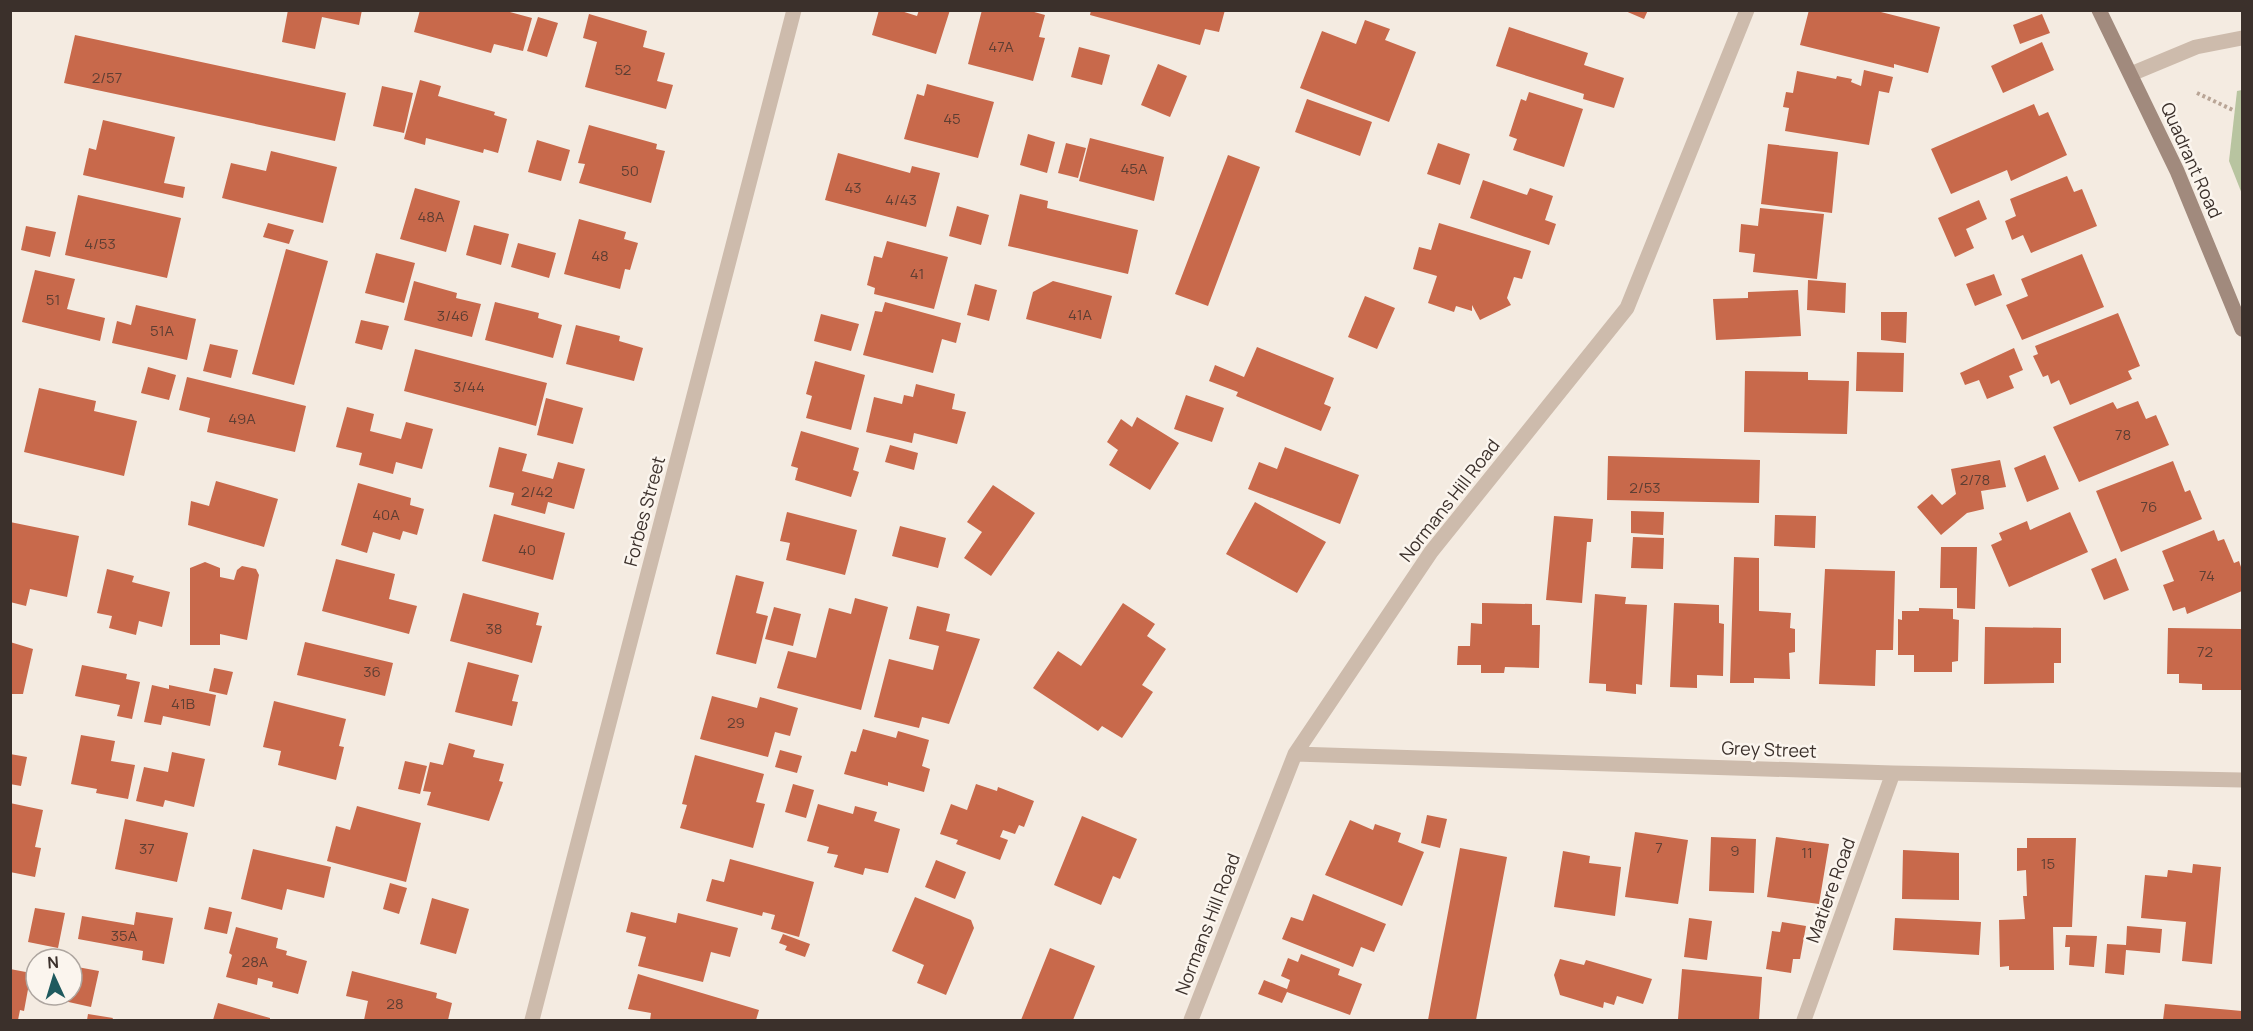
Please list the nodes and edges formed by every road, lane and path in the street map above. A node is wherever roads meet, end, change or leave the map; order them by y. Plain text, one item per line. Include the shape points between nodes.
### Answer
1 (794, 10) edge
2 (1748, 10) edge
3 (2100, 10) edge
4 (2242, 38) edge
5 (2131, 74) junction
6 (2198, 93) dead end
7 (2235, 111) dead end
8 (2242, 329) edge
9 (1295, 754) junction
10 (1893, 773) junction
11 (2242, 780) edge
12 (532, 1020) edge
13 (1191, 1020) edge
14 (1804, 1020) edge

1 - 12 street, Forbes Street
2 - 9 street, Normans Hill Road via 1627,308 1431,552
3 - 5 street, Quadrant Road
4 - 5 street via 2196,47
5 - 8 street, Quadrant Road via 2177,171
6 - 7 path
9 - 10 street, Grey Street
9 - 13 street, Normans Hill Road
10 - 11 street, Grey Street
10 - 14 street, Matiere Road

